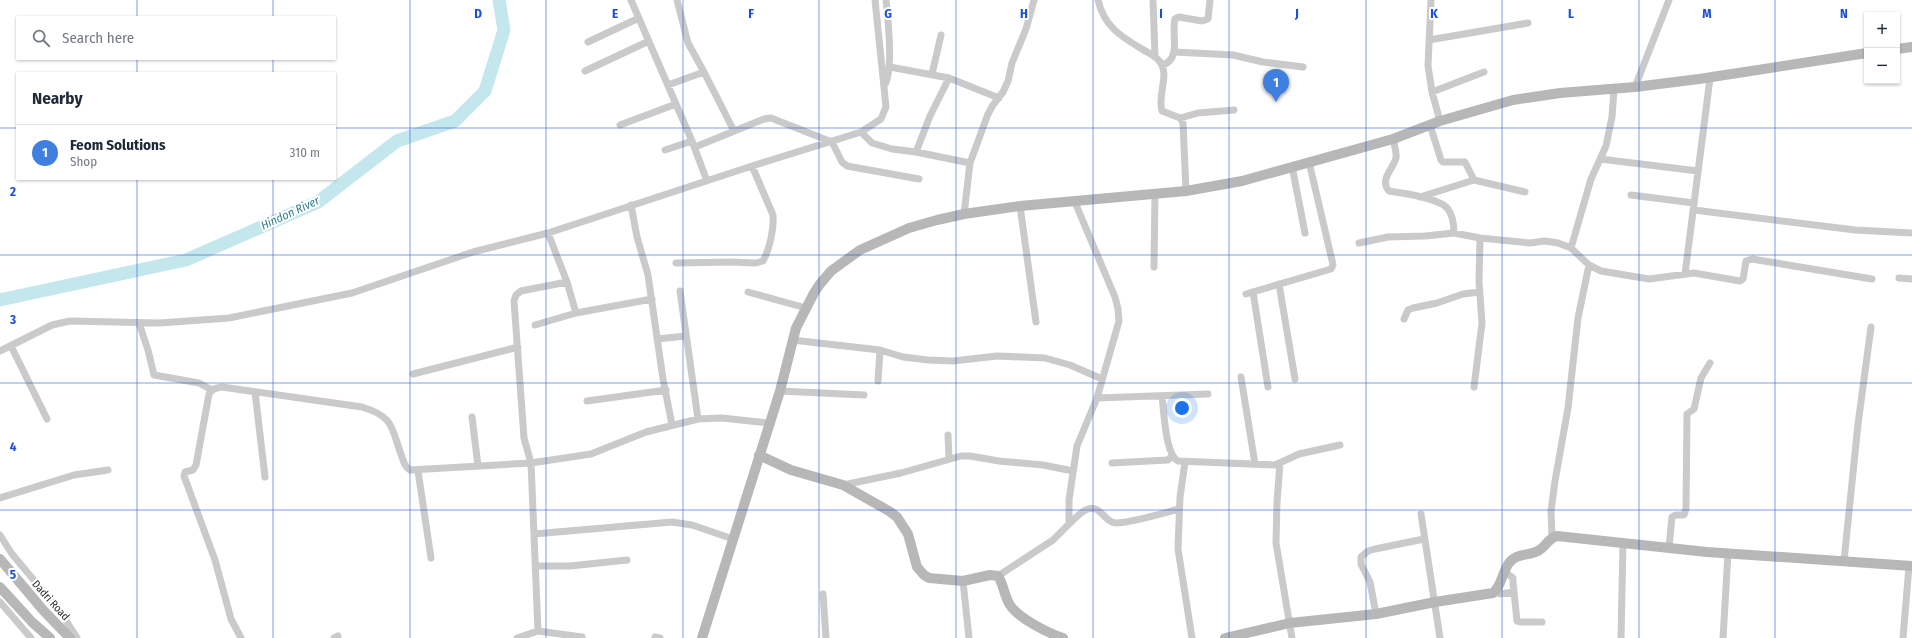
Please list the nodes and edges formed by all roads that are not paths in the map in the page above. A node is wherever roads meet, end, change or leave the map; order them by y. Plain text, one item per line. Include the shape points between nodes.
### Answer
1 (631, 0) edge
2 (678, 0) edge
3 (875, 0) edge
4 (886, 0) edge
5 (1034, 0) edge
6 (1098, 0) edge
7 (1153, 0) edge
8 (1210, 0) edge
9 (1431, 0) edge
10 (1669, 0) edge
11 (639, 18) junction
12 (1528, 23) dead end
13 (941, 35) dead end
14 (1428, 40) junction
15 (649, 41) junction
16 (588, 42) dead end
17 (1912, 47) edge
18 (1900, 49) edge
19 (1174, 52) junction
20 (1864, 53) edge
21 (1155, 57) junction
22 (1162, 65) junction
23 (890, 67) junction
24 (1303, 67) dead end
25 (585, 71) dead end
26 (704, 72) junction
27 (1484, 72) dead end
28 (932, 74) junction
29 (949, 78) junction
30 (1710, 78) junction
31 (668, 85) junction
32 (884, 86) junction
33 (1635, 87) junction
34 (1614, 89) junction
35 (1432, 92) junction
36 (999, 98) junction
37 (676, 104) junction
38 (1234, 110) dead end
39 (1180, 118) junction
40 (1440, 121) junction
41 (620, 125) dead end
42 (1430, 125) junction
43 (734, 131) junction
44 (861, 132) junction
45 (1393, 139) junction
46 (832, 142) junction
47 (694, 144) junction
48 (665, 150) dead end
49 (916, 152) junction
50 (1600, 159) junction
51 (1309, 162) junction
52 (970, 163) junction
53 (752, 166) junction
54 (1292, 166) junction
55 (1698, 171) junction
56 (920, 179) dead end
57 (1474, 180) junction
58 (708, 181) junction
59 (1186, 191) junction
60 (1525, 192) dead end
61 (1155, 193) junction
62 (1631, 195) dead end
63 (1420, 197) junction
64 (1074, 200) junction
65 (631, 205) junction
66 (1020, 206) junction
67 (1694, 206) junction
68 (964, 214) junction
69 (548, 233) junction
70 (1305, 233) dead end
71 (1454, 233) junction
72 (1912, 233) edge
73 (1480, 238) junction
74 (1359, 243) dead end
75 (1571, 248) junction
76 (676, 263) dead end
77 (1588, 266) junction
78 (1154, 267) dead end
79 (1685, 274) junction
80 (1899, 278) dead end
81 (1872, 279) dead end
82 (1912, 279) edge
83 (567, 282) junction
84 (1279, 284) junction
85 (680, 291) dead end
86 (748, 292) dead end
87 (1253, 292) junction
88 (1480, 292) junction
89 (1246, 294) dead end
90 (652, 298) junction
91 (806, 308) junction
92 (576, 312) junction
93 (1404, 319) dead end
94 (1036, 322) dead end
95 (139, 323) junction
96 (535, 324) dead end
97 (1871, 327) dead end
98 (686, 336) junction
99 (657, 339) junction
100 (792, 340) junction
101 (11, 346) junction
102 (518, 347) junction
103 (880, 350) junction
104 (0, 351) edge
105 (1710, 363) dead end
106 (413, 374) dead end
107 (1241, 378) dead end
108 (1102, 379) junction
109 (1295, 379) dead end
110 (878, 381) dead end
111 (1268, 387) dead end
112 (1474, 387) dead end
113 (212, 390) junction
114 (666, 390) junction
115 (780, 391) junction
116 (255, 392) junction
117 (1208, 394) dead end
118 (864, 395) dead end
119 (1162, 396) junction
120 (1097, 398) junction
121 (587, 401) dead end
122 (472, 417) dead end
123 (47, 419) dead end
124 (698, 419) junction
125 (672, 424) junction
126 (769, 424) junction
127 (948, 435) dead end
128 (1340, 445) dead end
129 (759, 455) junction
130 (1172, 456) junction
131 (949, 459) junction
132 (1185, 462) junction
133 (531, 463) junction
134 (1112, 463) dead end
135 (1280, 463) junction
136 (1254, 464) junction
137 (478, 466) junction
138 (108, 470) dead end
139 (418, 471) junction
140 (1073, 471) junction
141 (265, 477) dead end
142 (843, 485) junction
143 (0, 498) edge
144 (1180, 509) junction
145 (1421, 514) dead end
146 (1069, 524) junction
147 (534, 534) junction
148 (0, 535) edge
149 (1552, 537) junction
150 (733, 539) junction
151 (1424, 539) junction
152 (1623, 543) junction
153 (1669, 547) junction
154 (1728, 553) junction
155 (431, 558) dead end
156 (0, 559) edge
157 (627, 560) dead end
158 (1844, 560) junction
159 (536, 566) junction
160 (1911, 566) edge
161 (1504, 571) junction
162 (998, 576) junction
163 (963, 581) junction
164 (0, 587) edge
165 (1498, 590) junction
166 (1514, 592) junction
167 (824, 594) dead end
168 (0, 602) edge
169 (1435, 602) junction
170 (1376, 614) junction
171 (1542, 622) dead end
172 (1290, 623) junction
173 (538, 631) junction
174 (582, 637) edge
175 (32, 638) edge
176 (50, 638) edge
177 (70, 638) edge
178 (77, 638) edge
179 (240, 638) edge
180 (517, 638) edge
181 (702, 638) edge
182 (826, 638) edge
183 (969, 638) edge
184 (1063, 638) edge
185 (1192, 638) edge
186 (1225, 638) edge
187 (1292, 638) edge
188 (1440, 638) edge
189 (1621, 638) edge
190 (1723, 638) edge
191 (1903, 638) edge

1 - 11 street
2 - 26 street via 686,39
3 - 32 street
4 - 23 street
5 - 36 street via 1008,81
6 - 21 street via 1107,24
7 - 21 street
8 - 19 street via 1208,19 1175,19
9 - 14 street
10 - 33 street
11 - 15 street
11 - 16 street
12 - 14 street
13 - 28 street
14 - 35 street
15 - 25 street
15 - 31 street
17 - 18 street
19 - 22 street via 1169,61
19 - 24 street via 1233,55 1258,62
20 - 30 street
21 - 22 street
22 - 39 street via 1160,105 1165,113
23 - 28 street
23 - 32 street
26 - 31 street
26 - 43 street
27 - 35 street
28 - 29 street
29 - 36 street
29 - 49 street
30 - 33 street
30 - 55 street
31 - 37 street
32 - 44 street via 884,114 875,124
33 - 34 street
34 - 40 street via 1513,100
34 - 50 street via 1612,116 1606,146
35 - 40 street
36 - 52 street via 988,114
37 - 41 street
37 - 47 street
38 - 39 street via 1198,113
39 - 59 street via 1183,123
40 - 42 street
42 - 45 street
42 - 57 street via 1441,160 1465,162
43 - 46 street via 771,118
43 - 47 street
44 - 46 street
44 - 49 street via 872,143
45 - 51 street
45 - 63 street via 1396,156 1385,184 1389,191
46 - 53 street
46 - 56 street via 842,162 847,166
47 - 48 street
47 - 58 street
49 - 52 street
50 - 55 street
50 - 75 street via 1591,179
51 - 54 street
51 - 84 street via 1333,266 1327,271
52 - 68 street
53 - 58 street
53 - 76 street via 773,214 763,261 756,264
54 - 59 street via 1242,181
54 - 70 street
55 - 67 street
57 - 60 street
57 - 63 street
58 - 65 street
59 - 61 street
61 - 64 street
61 - 78 street
62 - 67 street
63 - 71 street via 1444,205 1451,214
64 - 66 street
64 - 108 street via 1115,297 1118,310 1116,332
65 - 69 street
65 - 90 street
66 - 68 street
66 - 94 street
67 - 72 street via 1847,229
67 - 79 street
68 - 91 street via 909,228 860,250 832,272 814,293
69 - 83 street
69 - 95 street via 473,252 352,293 229,318
71 - 73 street
71 - 74 street via 1388,237
73 - 75 street via 1558,243
73 - 88 street
75 - 77 street
77 - 79 street via 1641,279
77 - 149 street via 1578,318 1568,408 1551,511
79 - 81 street via 1703,273 1740,281 1743,279 1746,261 1752,260
80 - 82 street
83 - 92 street
83 - 102 street via 521,291 516,295 514,301
84 - 87 street
84 - 109 street
85 - 98 street
86 - 91 street
87 - 89 street
87 - 111 street
88 - 93 street via 1463,294 1413,308 1408,310
88 - 112 street via 1482,323
90 - 92 street
90 - 99 street
91 - 100 street
92 - 96 street
95 - 101 street via 79,321 58,324 38,331
95 - 113 street via 154,375 199,383
97 - 158 street
98 - 99 street
98 - 124 street
99 - 114 street
100 - 103 street
100 - 115 street
101 - 104 street
101 - 123 street
102 - 106 street
102 - 133 street via 524,438
103 - 108 street via 903,357 953,361 997,356 1045,358 1070,365
103 - 110 street
105 - 153 street via 1701,378 1694,409 1687,414 1686,509 1684,515 1672,517
107 - 136 street
108 - 120 street
113 - 116 street via 222,387
113 - 179 street via 209,394 196,465 193,470 185,472 184,476 215,560 231,620
114 - 121 street
114 - 125 street
115 - 118 street
115 - 126 street
116 - 139 street via 362,407 377,412 390,423 406,468
116 - 141 street
117 - 119 street
119 - 120 street
119 - 130 street
120 - 140 street via 1076,446
122 - 137 street
124 - 125 street
124 - 126 street via 722,418
125 - 133 street via 591,454
126 - 129 street
127 - 131 street
128 - 135 street via 1299,454
129 - 142 street via 791,470
129 - 150 street
130 - 132 street via 1178,461
130 - 134 street via 1168,460
131 - 140 street via 970,456
131 - 142 street via 901,474
132 - 136 street
132 - 144 street
133 - 137 street
133 - 147 street
135 - 136 street
135 - 172 street via 1276,502 1276,543
137 - 139 street
138 - 143 street via 74,475
139 - 155 street
140 - 146 street
142 - 163 street via 897,517 908,534 917,567 924,575 929,578
144 - 146 street via 1116,523 1094,508 1088,509
144 - 185 street via 1178,549
145 - 151 street
146 - 162 street via 1053,540
147 - 150 street via 672,522 692,525
147 - 159 street
148 - 178 street via 12,554 59,610
149 - 152 street
149 - 161 street via 1542,549 1517,556 1510,561
150 - 181 street
151 - 169 street
151 - 170 street via 1375,549 1362,555 1360,560 1369,578
152 - 153 street
152 - 189 street
153 - 154 street
154 - 158 street
154 - 190 street
156 - 177 street, Dadri Road via 42,610
157 - 159 street via 570,566
158 - 160 street
159 - 173 street
160 - 191 street
161 - 165 street
161 - 166 street via 1512,578
162 - 163 street via 990,575
162 - 184 street via 1011,607 1034,624
163 - 183 street
164 - 176 street
165 - 166 street via 1500,594
165 - 169 street via 1488,595
166 - 171 street via 1518,622
167 - 182 street
168 - 175 street
169 - 170 street
169 - 188 street
170 - 172 street
172 - 186 street
172 - 187 street
173 - 174 street
173 - 180 street

